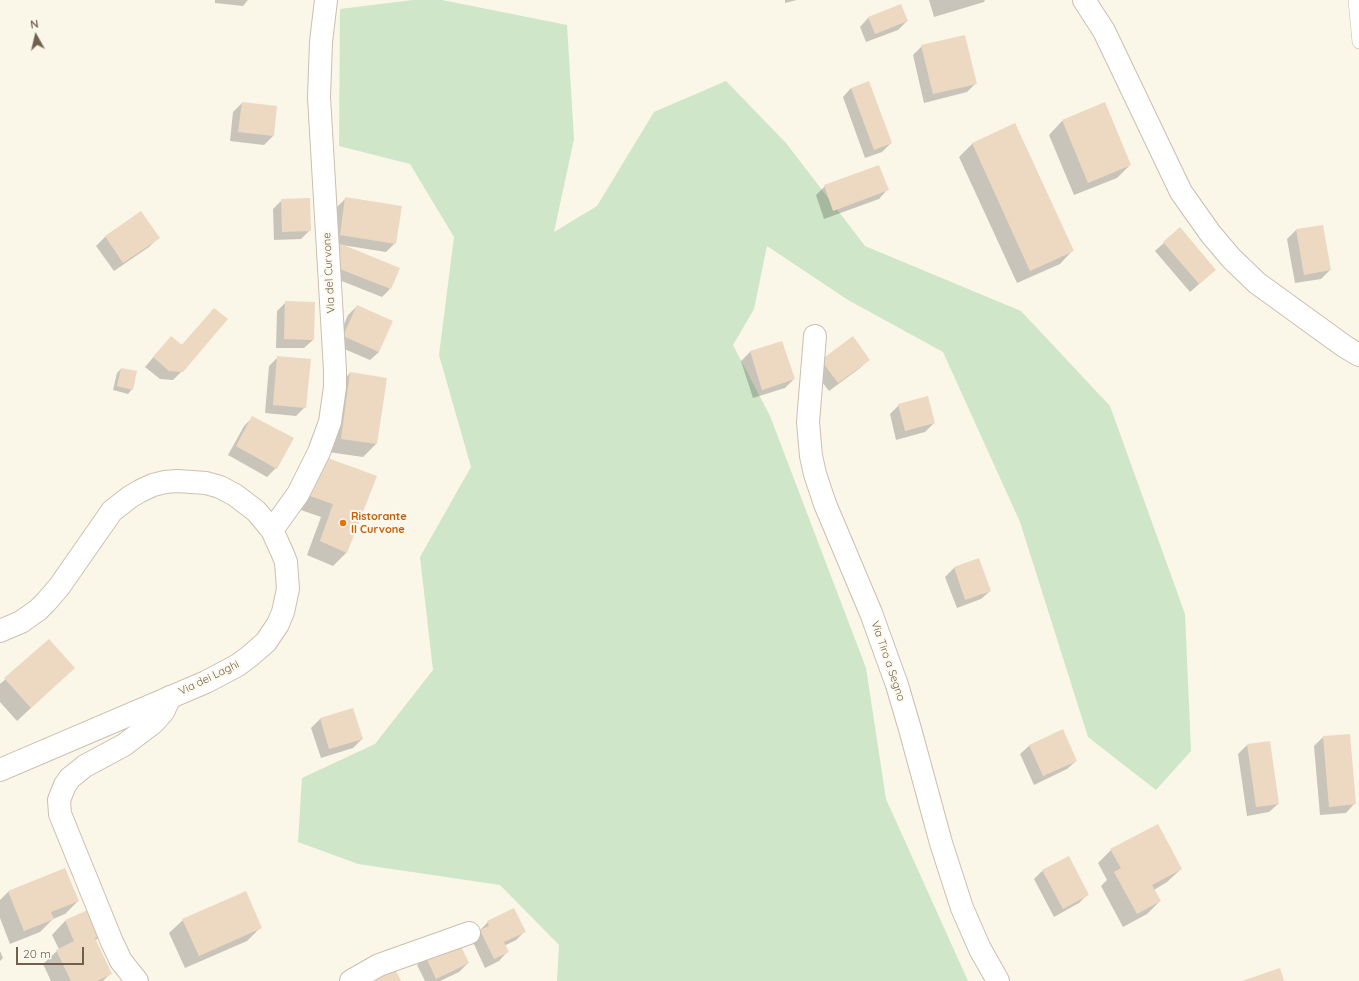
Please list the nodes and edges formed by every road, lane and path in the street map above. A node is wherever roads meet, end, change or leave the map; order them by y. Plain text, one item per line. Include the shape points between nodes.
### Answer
1 (326, 0) edge
2 (1084, 0) edge
3 (1355, 0) edge
4 (1359, 42) edge
5 (815, 336) dead end
6 (1359, 355) edge
7 (272, 530) junction
8 (0, 631) edge
9 (170, 697) junction
10 (0, 770) edge
11 (469, 933) dead end
12 (137, 981) edge
13 (351, 981) edge
14 (998, 981) edge

1 - 7 street, Via del Curvone via 319,97 335,387 330,422 319,452 298,494
2 - 6 street via 1104,31 1181,192 1210,233 1235,263 1257,283
3 - 4 lane
5 - 14 street, Via Tiro a Segno via 808,422 811,456 818,486 871,613 897,685 962,908
7 - 8 street, Via dei Laghi via 247,503 220,487 193,481 153,485 112,510 59,587 38,610 21,622
7 - 9 street, Via dei Laghi via 286,562 288,589 278,624 266,642 238,665
9 - 10 street, Via dei Laghi
9 - 12 street via 154,723 70,778 58,800 60,814 112,942 121,961
11 - 13 street via 387,962

